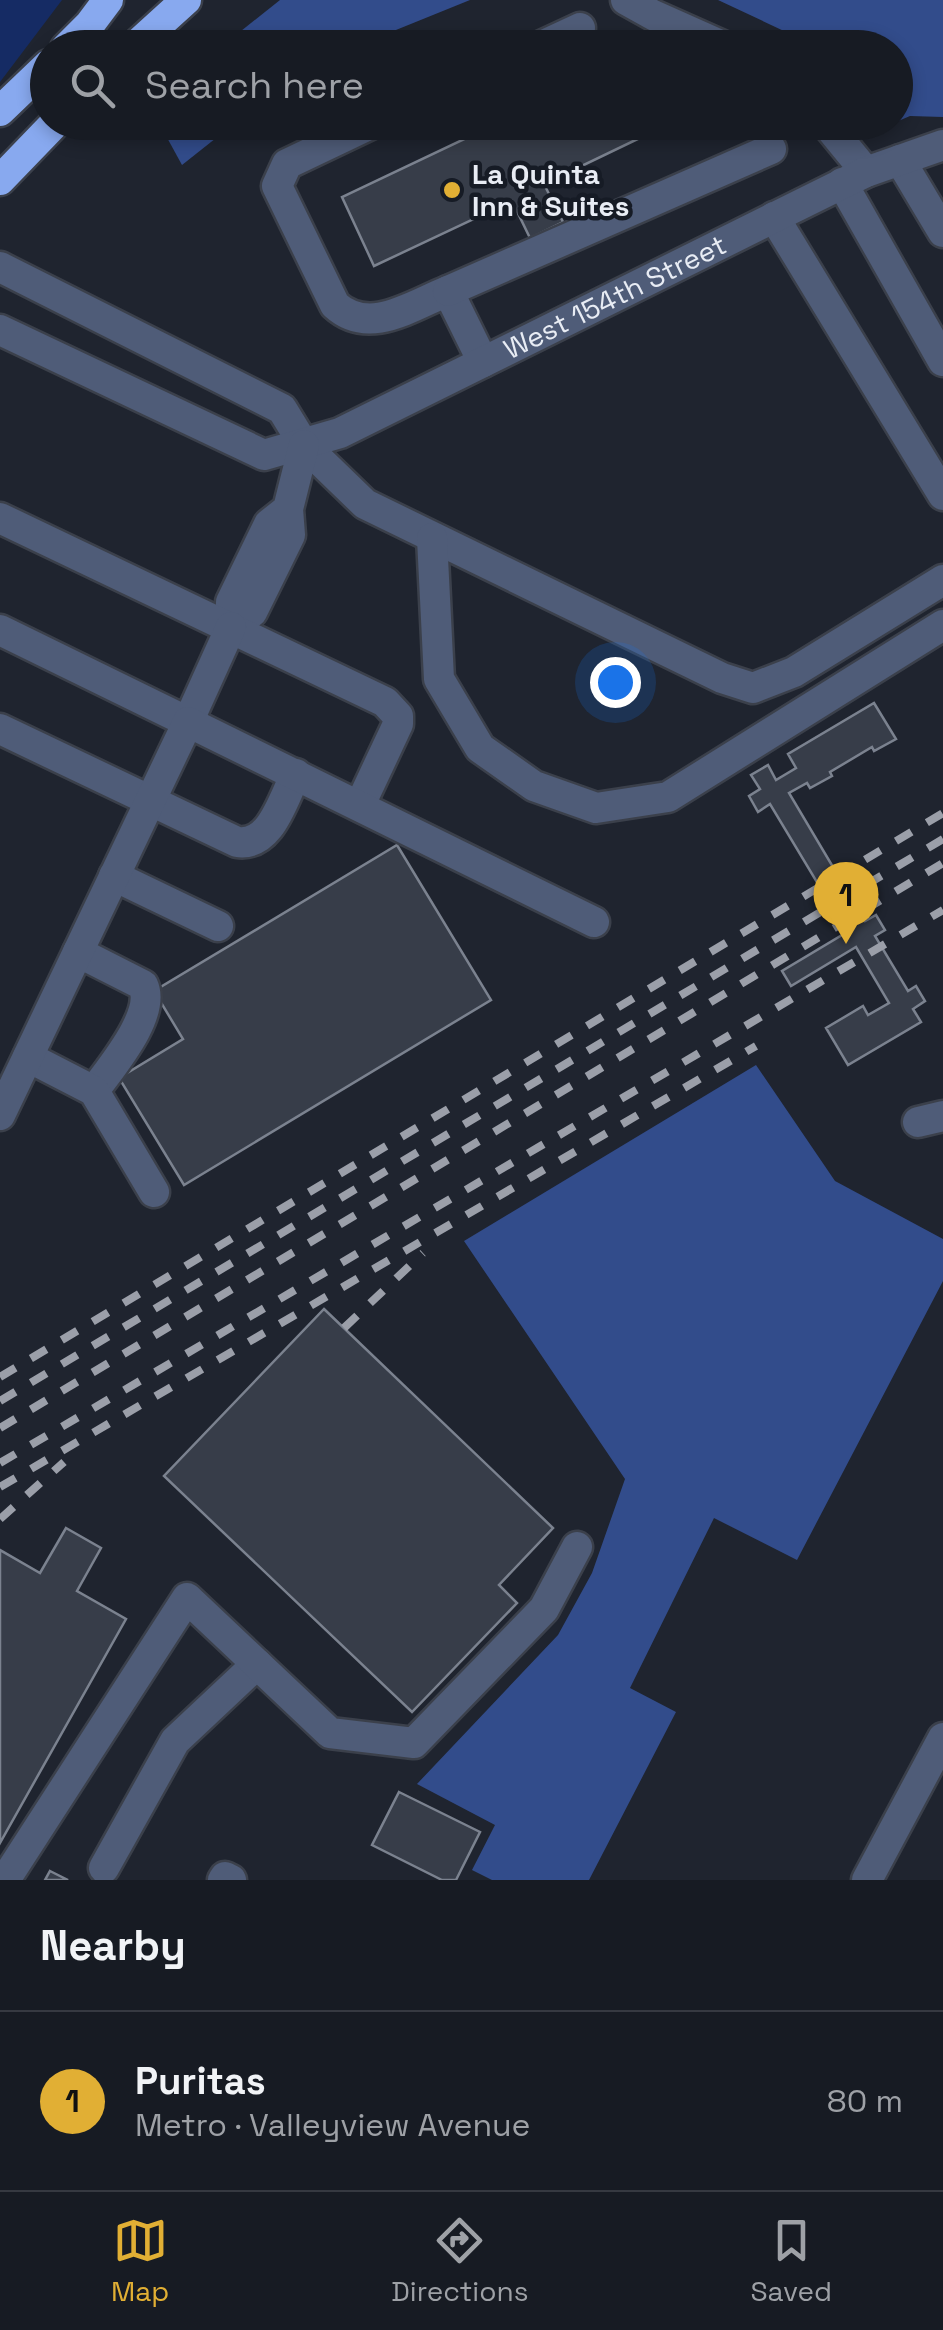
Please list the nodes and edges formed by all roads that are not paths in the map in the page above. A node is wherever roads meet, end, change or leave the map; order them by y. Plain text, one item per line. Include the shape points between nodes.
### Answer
1 (108, 0) edge
2 (186, 0) edge
3 (626, 0) edge
4 (580, 28) dead end
5 (84, 30) edge
6 (152, 30) edge
7 (576, 30) edge
8 (685, 30) edge
9 (30, 82) edge
10 (0, 111) edge
11 (39, 140) edge
12 (338, 140) edge
13 (834, 140) edge
14 (943, 145) edge
15 (772, 149) dead end
16 (900, 160) junction
17 (854, 178) junction
18 (0, 180) edge
19 (774, 217) junction
20 (943, 232) edge
21 (0, 268) edge
22 (448, 290) junction
23 (0, 330) edge
24 (943, 361) edge
25 (483, 362) junction
26 (304, 445) junction
27 (943, 495) edge
28 (0, 518) edge
29 (432, 538) junction
30 (943, 580) edge
31 (943, 625) edge
32 (232, 627) junction
33 (0, 630) edge
34 (188, 722) junction
35 (0, 729) edge
36 (296, 774) junction
37 (149, 802) junction
38 (360, 805) junction
39 (114, 876) junction
40 (594, 922) dead end
41 (218, 926) dead end
42 (78, 952) junction
43 (28, 1056) junction
44 (94, 1091) junction
45 (0, 1115) edge
46 (154, 1192) dead end
47 (577, 1547) dead end
48 (257, 1664) junction
49 (943, 1738) edge
50 (104, 1868) dead end
51 (4, 1880) edge
52 (223, 1880) edge
53 (231, 1880) edge
54 (867, 1880) edge

1 - 5 highway
2 - 6 highway
3 - 8 street
4 - 7 street
9 - 10 highway
11 - 18 highway
12 - 22 street via 287,164 277,186 335,305 347,316 377,319
13 - 17 street
14 - 16 street, West 154th Street
15 - 22 street
16 - 17 street, West 154th Street
16 - 20 street
17 - 19 street, West 154th Street
17 - 24 street
19 - 25 street, West 154th Street
19 - 27 street
21 - 26 street via 282,409
22 - 25 street
23 - 26 street, West 154th Street via 264,455
25 - 26 street, West 154th Street
26 - 29 street via 365,504
26 - 32 street via 288,509 269,524 231,602
28 - 32 street
29 - 30 street via 753,688 826,654
29 - 31 street via 439,678 480,748 534,786 596,808 668,796
32 - 34 street
32 - 38 street via 393,708 398,724
33 - 34 street
34 - 36 street
34 - 37 street
35 - 37 street
36 - 37 street via 262,838 250,844
36 - 38 street
37 - 39 street
38 - 40 street
39 - 41 street
39 - 42 street
42 - 43 street
42 - 44 street via 143,985 148,994 126,1047
43 - 44 street
43 - 45 street
44 - 46 street
47 - 48 street via 544,1609 414,1744 330,1733
48 - 50 street via 174,1741
48 - 51 street via 188,1598
49 - 54 street
52 - 53 street

